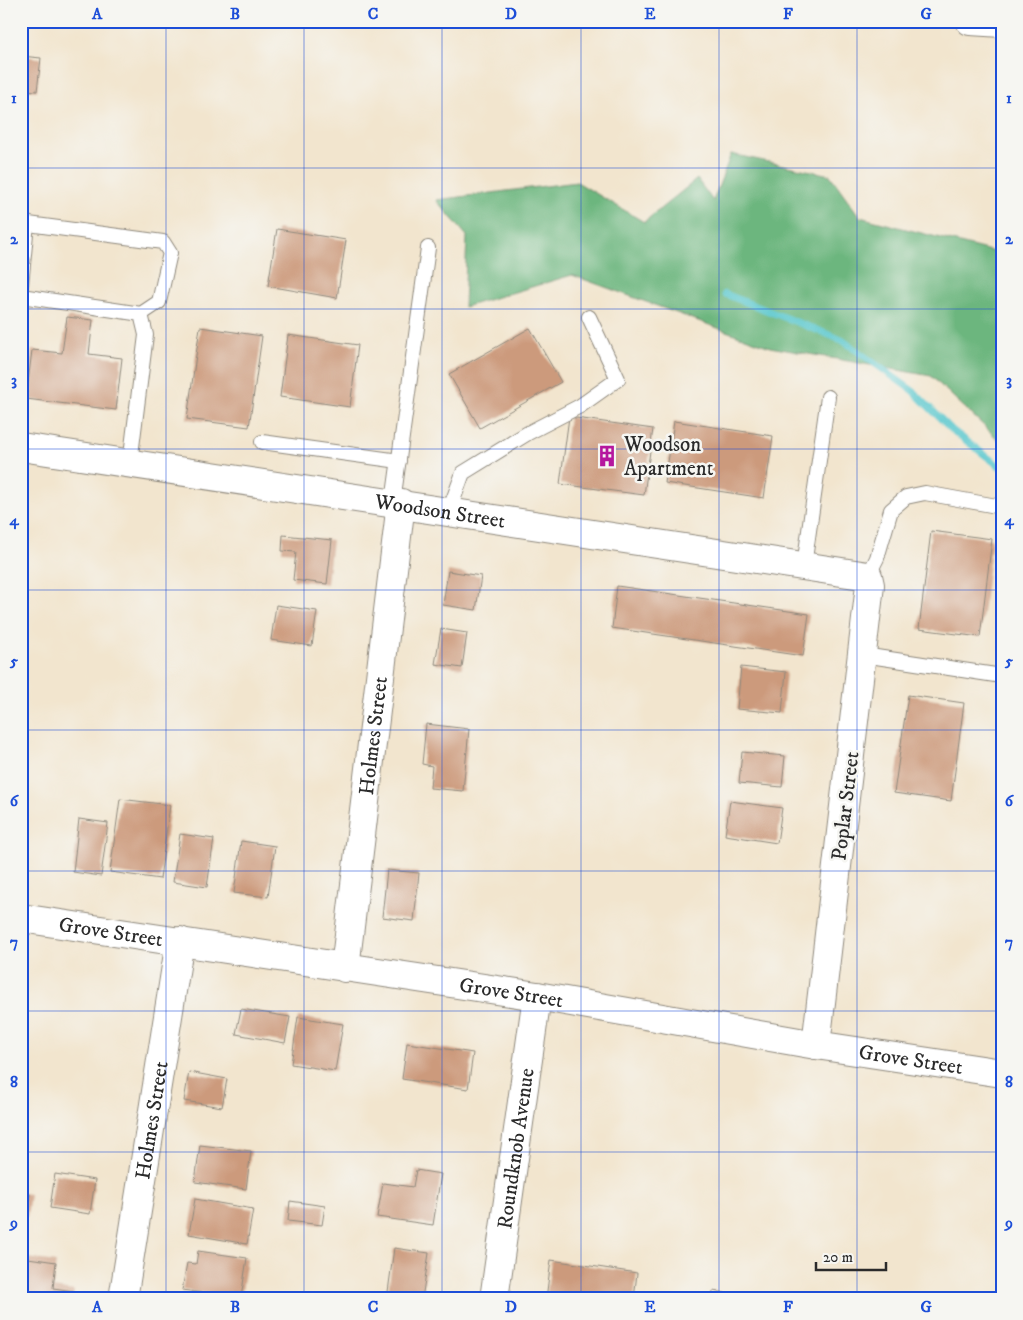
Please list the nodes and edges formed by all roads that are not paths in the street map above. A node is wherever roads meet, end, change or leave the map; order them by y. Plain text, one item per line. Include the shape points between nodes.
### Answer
1 (970, 21) edge
2 (1002, 23) edge
3 (24, 223) edge
4 (428, 248) dead end
5 (21, 286) edge
6 (21, 296) edge
7 (141, 314) junction
8 (588, 318) dead end
9 (828, 396) dead end
10 (262, 442) dead end
11 (21, 447) edge
12 (399, 461) junction
13 (130, 463) junction
14 (397, 503) junction
15 (1002, 507) edge
16 (449, 511) junction
17 (804, 566) junction
18 (864, 575) junction
19 (863, 655) junction
20 (1002, 676) edge
21 (21, 918) edge
22 (180, 941) junction
23 (345, 968) junction
24 (537, 996) junction
25 (816, 1045) junction
26 (1002, 1074) edge
27 (123, 1299) edge
28 (494, 1299) edge

1 - 2 street
3 - 5 lane
3 - 7 lane via 162,242 170,253 159,302
4 - 12 lane
6 - 7 lane
7 - 13 lane via 146,335
8 - 16 lane via 618,380 580,406 463,473
9 - 17 lane
10 - 12 lane
11 - 13 street, Woodson Street
12 - 14 lane
13 - 14 street, Woodson Street
14 - 16 street, Woodson Street
14 - 23 street, Holmes Street
15 - 18 lane via 925,493 906,497 891,510 877,558
16 - 17 street, Woodson Street
17 - 18 street, Woodson Street
18 - 19 street, Poplar Street via 870,586
19 - 20 lane
19 - 25 street, Poplar Street
21 - 22 street, Grove Street
22 - 23 street, Grove Street
22 - 27 street, Holmes Street
23 - 24 street, Grove Street
24 - 25 street, Grove Street
24 - 28 street, Roundknob Avenue
25 - 26 street, Grove Street

